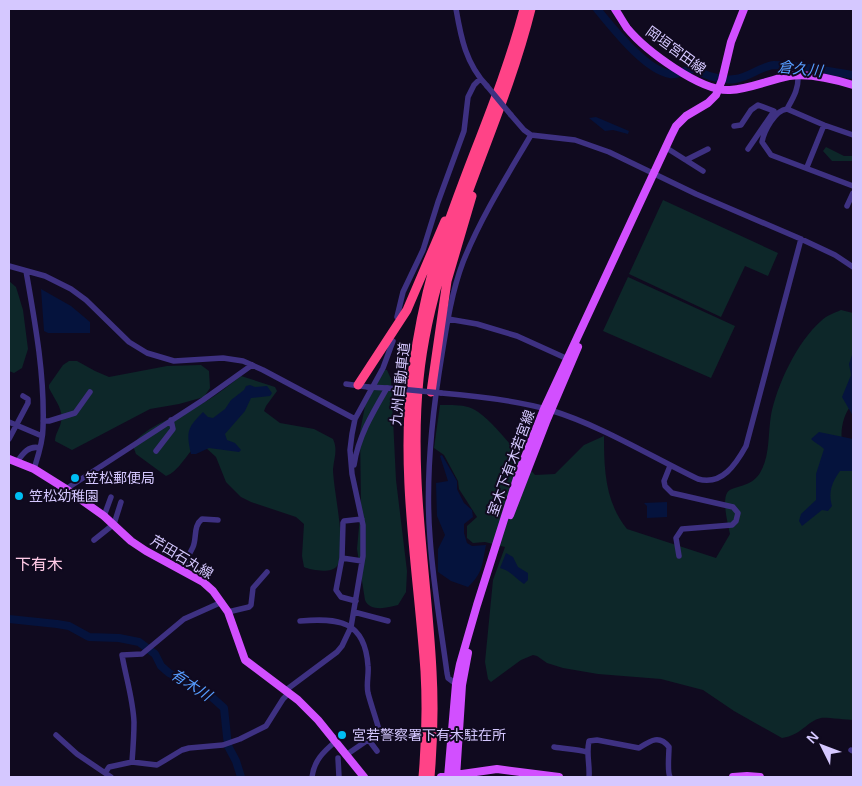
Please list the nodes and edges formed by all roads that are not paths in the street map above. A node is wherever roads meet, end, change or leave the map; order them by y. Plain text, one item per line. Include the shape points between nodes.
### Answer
1 (456, 9) edge
2 (524, 9) edge
3 (531, 9) edge
4 (615, 9) edge
5 (744, 9) edge
6 (798, 75) junction
7 (480, 79) junction
8 (853, 85) edge
9 (719, 90) junction
10 (787, 109) junction
11 (498, 112) junction
12 (776, 112) junction
13 (486, 124) junction
14 (824, 125) junction
15 (734, 126) dead end
16 (531, 135) junction
17 (853, 135) edge
18 (665, 147) junction
19 (708, 149) dead end
20 (748, 149) dead end
21 (686, 160) junction
22 (807, 167) junction
23 (703, 172) dead end
24 (653, 174) junction
25 (853, 186) edge
26 (853, 193) edge
27 (847, 206) dead end
28 (801, 239) junction
29 (9, 266) edge
30 (853, 267) edge
31 (26, 271) junction
32 (397, 317) dead end
33 (448, 319) junction
34 (393, 341) dead end
35 (570, 360) junction
36 (252, 365) junction
37 (346, 384) dead end
38 (358, 386) junction
39 (387, 388) junction
40 (431, 389) junction
41 (90, 392) dead end
42 (23, 396) dead end
43 (548, 410) junction
44 (355, 419) junction
45 (171, 420) junction
46 (43, 421) junction
47 (9, 422) edge
48 (16, 425) junction
49 (42, 436) junction
50 (9, 439) edge
51 (40, 448) junction
52 (156, 451) dead end
53 (9, 459) edge
54 (17, 462) junction
55 (670, 466) junction
56 (34, 469) junction
57 (352, 474) junction
58 (66, 489) junction
59 (111, 497) dead end
60 (121, 502) dead end
61 (104, 516) junction
62 (362, 519) junction
63 (218, 520) dead end
64 (114, 524) junction
65 (94, 540) dead end
66 (679, 556) dead end
67 (342, 558) junction
68 (362, 561) junction
69 (182, 570) junction
70 (267, 572) dead end
71 (356, 601) junction
72 (222, 602) junction
73 (228, 612) junction
74 (354, 612) junction
75 (388, 620) dead end
76 (300, 621) dead end
77 (351, 627) junction
78 (456, 684) junction
79 (288, 692) junction
80 (56, 735) dead end
81 (368, 739) junction
82 (335, 742) junction
83 (554, 747) dead end
84 (377, 751) dead end
85 (587, 752) junction
86 (346, 755) junction
87 (338, 758) dead end
88 (132, 762) junction
89 (107, 775) edge
90 (312, 777) edge
91 (339, 777) edge
92 (364, 777) edge
93 (423, 777) edge
94 (430, 777) edge
95 (450, 777) edge
96 (559, 777) edge
97 (589, 777) edge
98 (670, 777) edge
99 (733, 777) edge
100 (760, 777) edge

1 - 7 street via 465,50
2 - 13 highway, 九州自動車道
3 - 11 highway, 九州自動車道
4 - 9 main road, 岡垣宮田線 via 637,38 686,76
5 - 9 main road via 731,42
6 - 8 main road, 岡垣宮田線
6 - 9 main road, 岡垣宮田線 via 739,89
6 - 10 street via 799,84
7 - 16 street, bridge
7 - 32 street via 468,97 464,131 423,250 403,292
9 - 18 main road, 室木下有木若宮線 via 708,103 680,122
10 - 12 street
10 - 14 street
11 - 40 highway via 447,281
11 - 94 highway, 九州自動車道 via 442,266 419,378 416,468 432,672
12 - 15 street via 758,105 741,125
12 - 20 street
12 - 22 street via 762,142 771,154
13 - 38 highway via 407,310
13 - 93 highway, 九州自動車道 via 435,264 412,377 409,478 425,672
14 - 17 street
14 - 22 street
16 - 24 street via 575,140
16 - 33 street via 464,261
18 - 21 street
18 - 24 main road, 室木下有木若宮線
19 - 21 street
21 - 23 street
22 - 25 street
24 - 28 street
24 - 35 main road, 室木下有木若宮線
26 - 27 street
28 - 30 street
28 - 55 street via 754,419 741,455 724,475 712,480 698,479
29 - 31 street
31 - 36 street via 72,289 128,342 147,354 174,361 223,358
31 - 46 street via 37,337
33 - 35 street via 517,336
33 - 78 street via 430,448 430,538 447,673
34 - 44 street via 383,368
35 - 43 main road, 室木下有木若宮線
36 - 44 street
36 - 45 street
37 - 38 street
38 - 39 street, bridge
39 - 40 street, bridge
39 - 57 street via 356,449
40 - 43 street, bridge via 499,398
41 - 46 street via 75,413
42 - 48 street via 28,403
43 - 55 street via 592,427
43 - 78 main road, 室木下有木若宮線 via 508,504
43 - 95 main road, 室木下有木若宮線 via 486,590 468,653
44 - 57 street via 350,450
45 - 52 street via 173,429
45 - 58 street
46 - 49 street
47 - 48 street
48 - 49 street
48 - 50 street
49 - 51 street
51 - 54 street via 29,448
51 - 56 street
53 - 54 main road, 芹田石丸線
54 - 56 main road, 芹田石丸線
55 - 66 street via 664,481 672,493 733,508 738,513 732,525 682,529 676,538
56 - 58 main road, 芹田石丸線
57 - 62 street
58 - 61 main road, 芹田石丸線
59 - 61 street
60 - 64 street
61 - 64 main road, 芹田石丸線
62 - 67 street via 342,523
62 - 68 street
63 - 69 street via 202,519 198,522 193,546
64 - 65 street
64 - 69 main road, 芹田石丸線 via 146,551
67 - 68 street
67 - 71 street via 336,590 341,597
68 - 71 street
69 - 72 main road, 芹田石丸線 via 203,582
70 - 73 street via 253,588 251,605
71 - 74 street
72 - 73 main road, 芹田石丸線
72 - 88 street via 184,619 142,654 122,655 134,722
73 - 79 main road, 芹田石丸線 via 245,660
74 - 75 street
74 - 77 street
76 - 77 street via 334,621
77 - 79 street via 337,652
77 - 81 street via 362,640 366,652 368,691 379,730
78 - 95 main road, 室木下有木若宮線
79 - 82 main road, 芹田石丸線
79 - 88 street via 266,726 259,731 223,745 182,750 157,765
80 - 89 street
81 - 84 street
81 - 86 street
82 - 86 main road, 芹田石丸線
82 - 90 street via 320,755
83 - 85 street
85 - 97 street
85 - 98 street via 590,740 639,748 657,739 669,747
86 - 92 main road, 芹田石丸線
87 - 91 street
88 - 89 street via 109,766
95 - 96 main road via 497,769
99 - 100 main road

